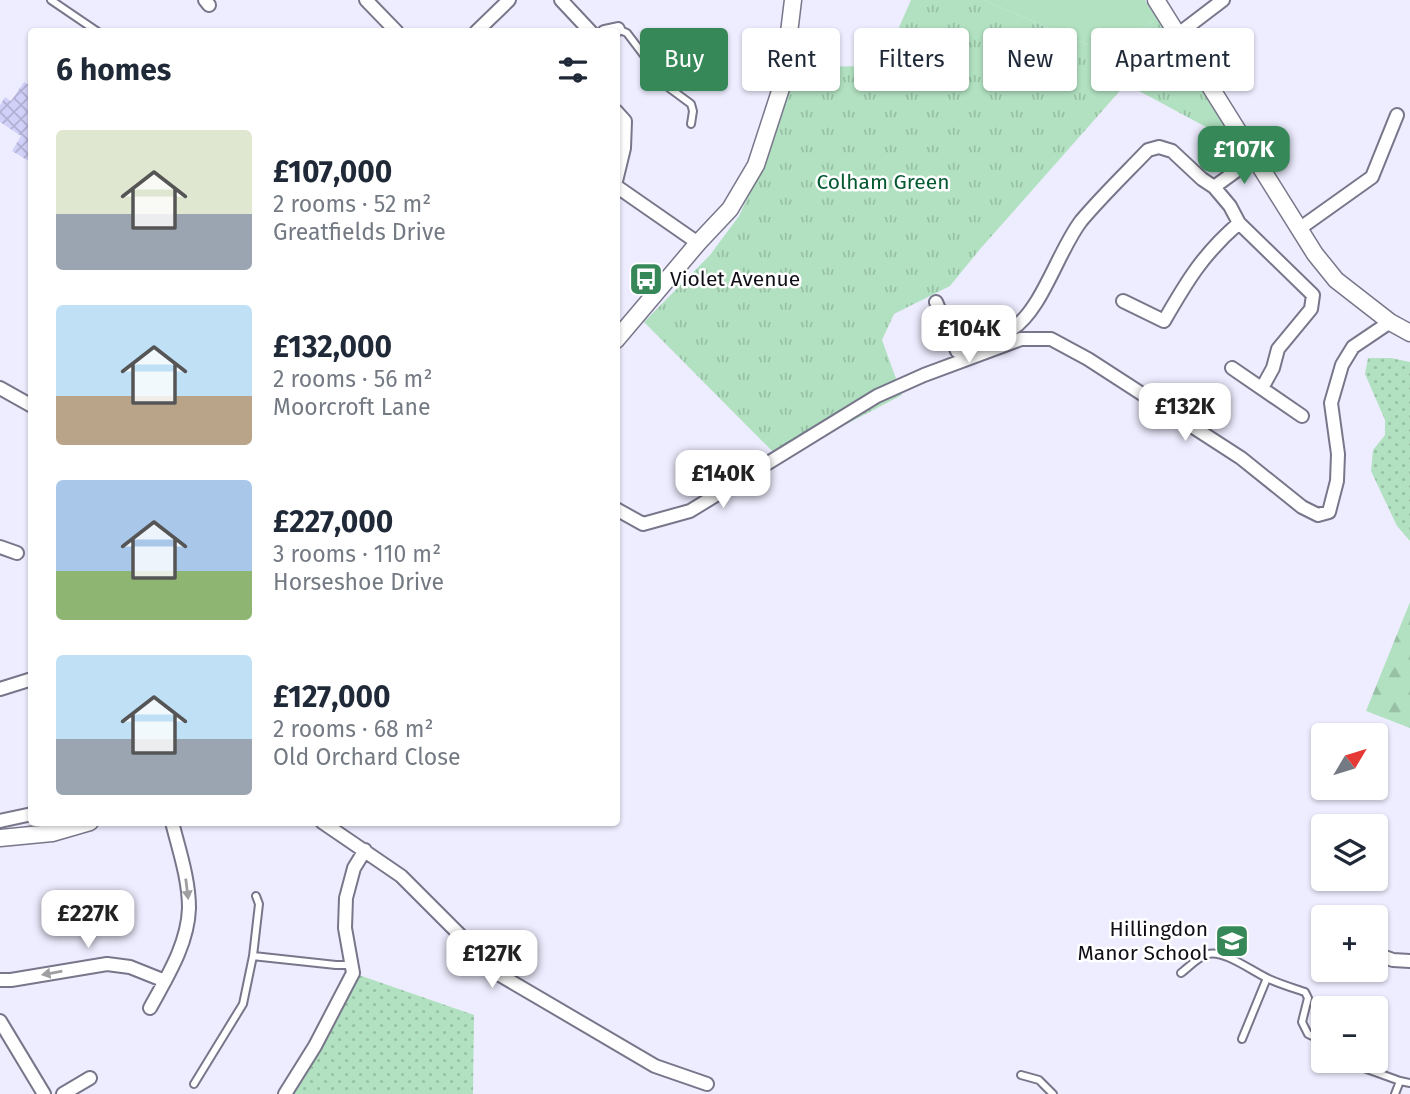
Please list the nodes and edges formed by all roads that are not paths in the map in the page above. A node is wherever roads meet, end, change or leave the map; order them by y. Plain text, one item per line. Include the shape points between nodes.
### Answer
1 (51, 0) edge
2 (366, 0) edge
3 (509, 0) edge
4 (561, 0) edge
5 (793, 0) edge
6 (1156, 0) edge
7 (1223, 0) edge
8 (92, 28) edge
9 (391, 28) edge
10 (480, 28) edge
11 (587, 28) edge
12 (1173, 28) edge
13 (1186, 28) edge
14 (620, 31) edge
15 (1212, 91) edge
16 (620, 115) edge
17 (1397, 115) dead end
18 (691, 124) dead end
19 (1254, 158) junction
20 (620, 166) edge
21 (620, 186) edge
22 (1214, 187) junction
23 (1239, 223) junction
24 (1298, 229) junction
25 (698, 243) junction
26 (1123, 301) dead end
27 (936, 302) dead end
28 (1390, 322) junction
29 (1410, 333) edge
30 (620, 335) edge
31 (1232, 368) dead end
32 (0, 388) edge
33 (1262, 388) junction
34 (28, 404) edge
35 (1302, 416) dead end
36 (620, 511) edge
37 (0, 548) edge
38 (17, 554) dead end
39 (28, 680) edge
40 (0, 689) edge
41 (28, 815) edge
42 (0, 821) edge
43 (77, 826) edge
44 (173, 826) edge
45 (328, 826) edge
46 (0, 838) edge
47 (365, 850) junction
48 (256, 896) dead end
49 (253, 956) junction
50 (1388, 958) edge
51 (1410, 961) edge
52 (351, 965) junction
53 (1181, 974) dead end
54 (1267, 978) junction
55 (0, 979) edge
56 (165, 981) junction
57 (150, 1008) dead end
58 (0, 1021) edge
59 (1311, 1035) edge
60 (1242, 1039) dead end
61 (1379, 1073) edge
62 (1021, 1075) dead end
63 (90, 1078) dead end
64 (1400, 1080) junction
65 (1410, 1083) edge
66 (194, 1084) dead end
67 (706, 1084) dead end
68 (44, 1094) edge
69 (63, 1094) edge
70 (285, 1094) edge
71 (1053, 1094) edge
72 (1395, 1094) edge

1 - 8 lane
2 - 9 street
3 - 10 street
4 - 11 street
5 - 25 street via 783,82 756,165 730,209
6 - 12 street
7 - 13 street
14 - 18 lane via 627,33 668,87 691,104
15 - 19 street
16 - 20 street via 625,121
17 - 24 street via 1372,177
19 - 22 street
19 - 24 street
21 - 25 street
22 - 23 street
22 - 27 street via 1172,151 1148,150 1081,221 1030,311 1013,328 957,351
23 - 26 street via 1193,271 1164,321
23 - 33 street via 1313,295 1311,309 1278,349
24 - 28 street via 1336,280
25 - 30 street
28 - 29 street
28 - 36 street via 1353,347 1342,365 1331,403 1338,454 1329,512 1318,514 1302,507 1241,458 1051,339 1021,339 877,396 690,511 643,524
31 - 33 street
32 - 34 street
33 - 35 street
37 - 38 street
39 - 40 street
41 - 42 street
43 - 46 street via 52,834
44 -> 56 street via 189,908 181,949
45 - 47 street
47 - 52 street via 354,868 346,898
47 - 67 street via 401,876 500,975 655,1066
48 - 49 lane
49 - 52 lane
49 - 66 lane via 243,1004
50 - 51 street
52 - 70 street via 353,973
53 - 54 lane via 1210,953 1234,959
54 - 59 lane via 1308,995 1302,1023
54 - 60 lane
56 -> 55 street via 130,967 107,964 11,981
56 - 57 street
58 - 68 street
61 - 64 lane
62 - 71 lane via 1039,1080
63 - 69 street
64 - 65 lane
64 - 72 lane

